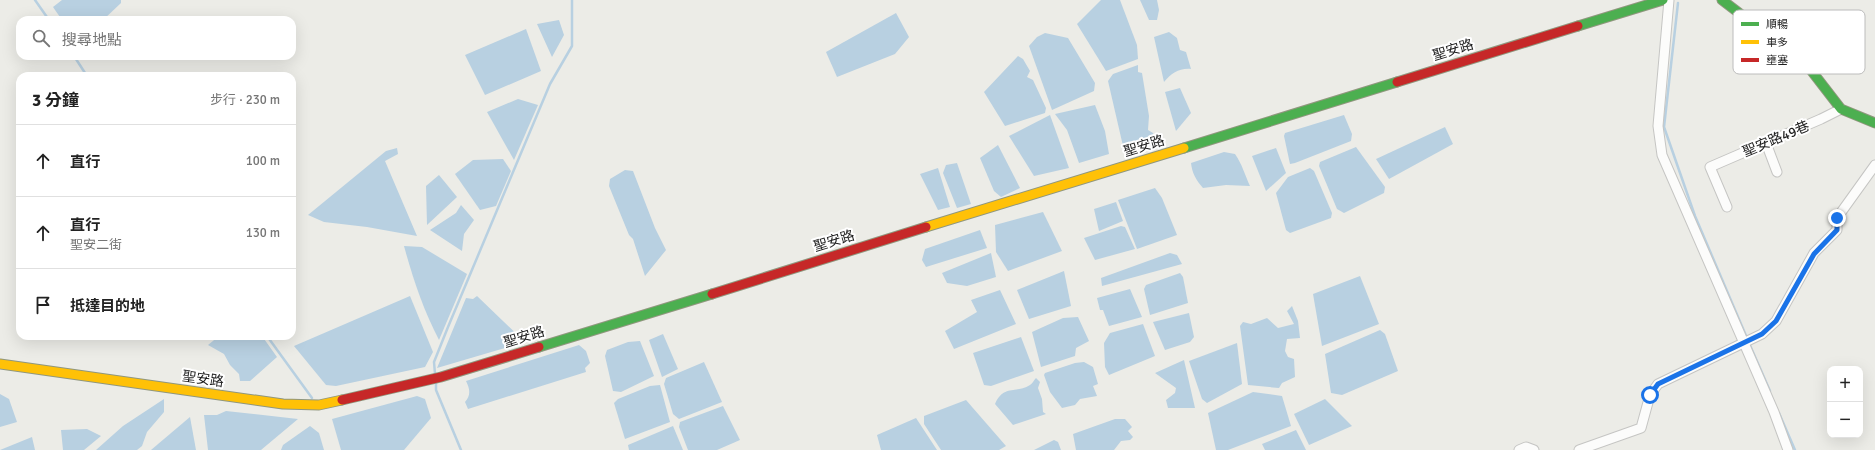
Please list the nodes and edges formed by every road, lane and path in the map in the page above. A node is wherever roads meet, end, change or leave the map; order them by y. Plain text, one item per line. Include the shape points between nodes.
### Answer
1 (1662, 0) edge
2 (1669, 0) edge
3 (1722, 0) edge
4 (1735, 10) edge
5 (1815, 74) edge
6 (1841, 109) junction
7 (1875, 123) edge
8 (1766, 143) junction
9 (1875, 165) edge
10 (1777, 172) dead end
11 (1727, 207) dead end
12 (1746, 342) junction
13 (0, 364) edge
14 (1519, 450) edge
15 (1534, 450) edge
16 (1579, 450) edge
17 (1788, 450) edge

1 - 13 street, 聖安路 via 441,377 320,405 283,404
2 - 12 street via 1658,126 1662,156
3 - 4 street
5 - 6 street
6 - 7 street
6 - 8 street, 聖安路49巷
8 - 10 street
8 - 11 street, 聖安路49巷 via 1710,167
9 - 12 street via 1837,218 1837,230 1814,254 1776,321 1762,334
12 - 16 street via 1658,384 1650,395 1641,428
12 - 17 street
14 - 15 street via 1526,447

